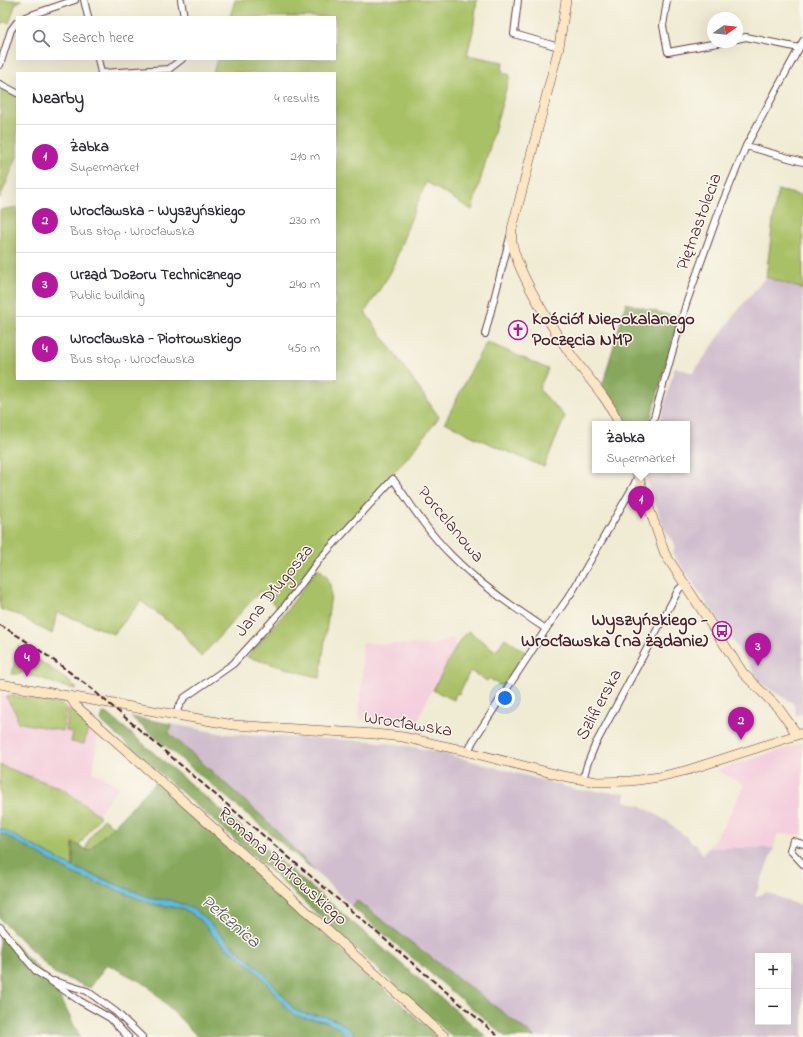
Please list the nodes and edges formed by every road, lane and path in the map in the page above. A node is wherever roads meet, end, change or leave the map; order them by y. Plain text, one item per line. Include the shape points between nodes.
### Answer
1 (75, 0) edge
2 (84, 0) edge
3 (180, 0) edge
4 (518, 0) edge
5 (566, 0) edge
6 (667, 0) edge
7 (28, 16) edge
8 (88, 16) edge
9 (184, 16) edge
10 (16, 23) edge
11 (743, 38) edge
12 (803, 41) edge
13 (707, 45) edge
14 (559, 47) junction
15 (799, 48) junction
16 (98, 60) edge
17 (181, 60) edge
18 (0, 65) edge
19 (101, 72) edge
20 (118, 72) edge
21 (0, 84) edge
22 (16, 92) edge
23 (746, 146) junction
24 (803, 162) edge
25 (512, 229) junction
26 (485, 334) dead end
27 (617, 421) edge
28 (653, 421) edge
29 (638, 473) edge
30 (638, 473) edge
31 (393, 479) joint
32 (685, 584) junction
33 (546, 629) junction
34 (0, 684) edge
35 (70, 697) junction
36 (90, 700) junction
37 (177, 716) junction
38 (96, 723) junction
39 (800, 734) edge
40 (468, 752) junction
41 (583, 780) junction
42 (803, 844) edge
43 (803, 864) edge
44 (0, 927) edge
45 (47, 978) junction
46 (128, 1037) edge
47 (142, 1037) edge
48 (445, 1037) edge

1 - 7 street
2 - 8 street
3 - 9 street
4 - 14 street via 514,34
5 - 14 street
6 - 13 street via 663,26 668,52
10 - 18 street via 11,30
11 - 15 street
12 - 15 street, Piętnastolecia
14 - 25 street
15 - 23 street, Piętnastolecia
16 - 19 street
17 - 20 street via 169,69
21 - 22 street
23 - 24 street
23 - 28 street, Piętnastolecia via 721,206 686,304
25 - 26 street
25 - 27 street via 516,256 546,316 606,400
29 - 32 street via 666,554
30 - 33 street via 634,485 572,592
31 - 33 street, Porcelanowa via 450,554 491,592
31 - 37 street, Jana Długosza via 319,560 282,610 233,664 184,698
32 - 39 street via 743,673
32 - 41 street, Szlifierska via 679,589 595,745
33 - 40 street
34 - 35 street, Wrocławska
35 - 36 street, Wrocławska
35 - 38 street, Romana Piotrowskiego via 76,706
36 - 37 street, Wrocławska
36 - 38 street via 90,714
37 - 40 street, Wrocławska via 249,726 393,736
38 - 48 street, Romana Piotrowskiego
39 - 41 street, Wrocławska via 696,768 659,777 621,782
40 - 41 street, Wrocławska
42 - 43 street via 793,840 790,850
44 - 45 street via 36,971
45 - 46 street via 110,1018
45 - 47 street via 87,991 116,1012

